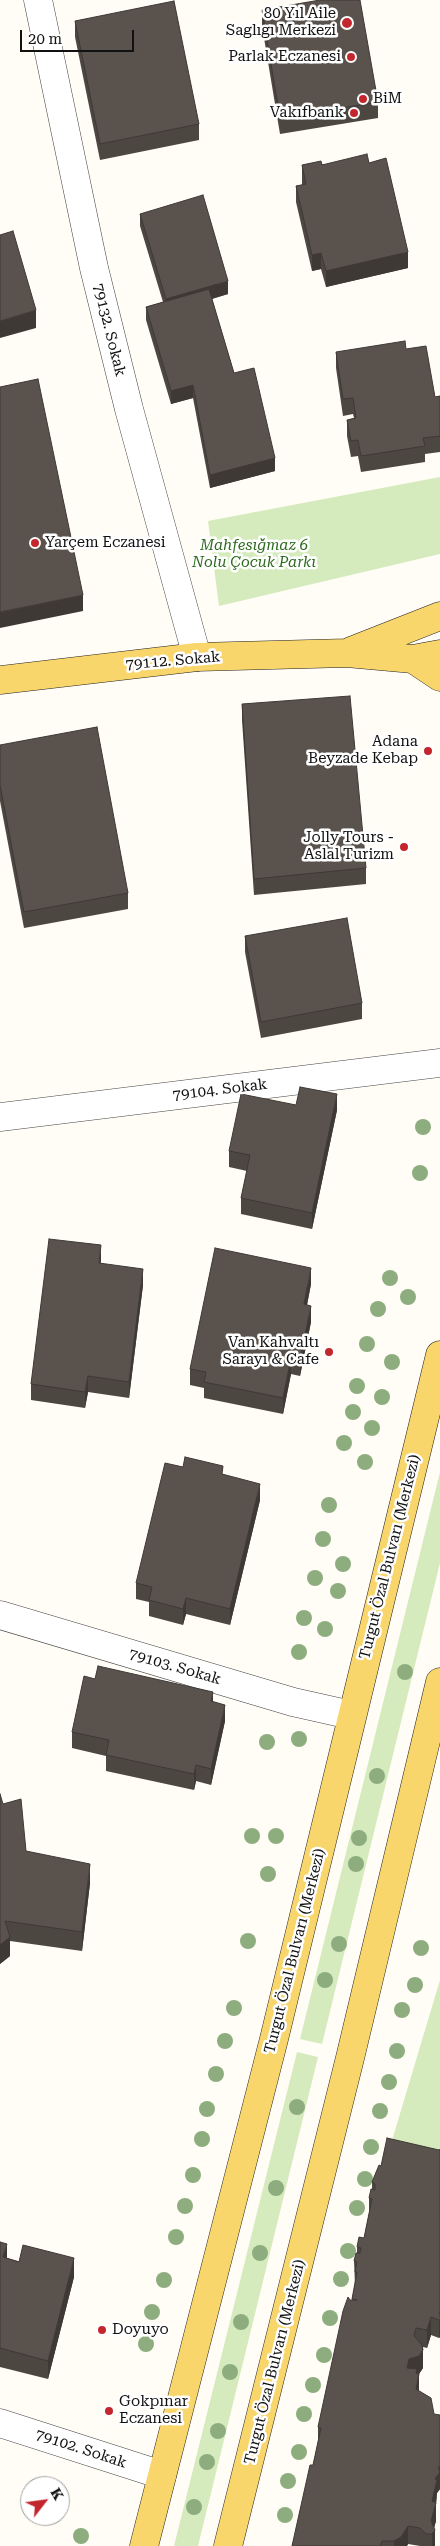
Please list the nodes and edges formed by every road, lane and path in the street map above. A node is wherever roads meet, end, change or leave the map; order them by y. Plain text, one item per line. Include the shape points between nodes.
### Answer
1 (38, 0) edge
2 (440, 616) edge
3 (347, 653) junction
4 (440, 654) edge
5 (197, 656) junction
6 (413, 659) junction
7 (440, 677) edge
8 (0, 680) edge
9 (440, 1063) edge
10 (0, 1117) edge
11 (440, 1355) edge
12 (0, 1615) edge
13 (440, 1682) edge
14 (352, 1715) junction
15 (0, 2423) edge
16 (162, 2475) junction
17 (144, 2546) edge
18 (228, 2546) edge

1 - 5 street, 79132. Sokak via 99,287 131,418
2 - 3 main road
3 - 5 main road, 79112. Sokak
3 - 6 main road
4 - 6 main road
5 - 8 main road, 79112. Sokak
6 - 7 main road
9 - 10 street, 79104. Sokak
11 - 14 main road, Turgut Özal Bulvarı (Merkezi)
12 - 14 street, 79103. Sokak via 294,1702
13 - 18 main road, Turgut Özal Bulvarı (Merkezi) via 348,2068
14 - 16 main road, Turgut Özal Bulvarı (Merkezi) via 274,2039
15 - 16 street, 79102. Sokak
16 - 17 main road, Turgut Özal Bulvarı (Merkezi)

